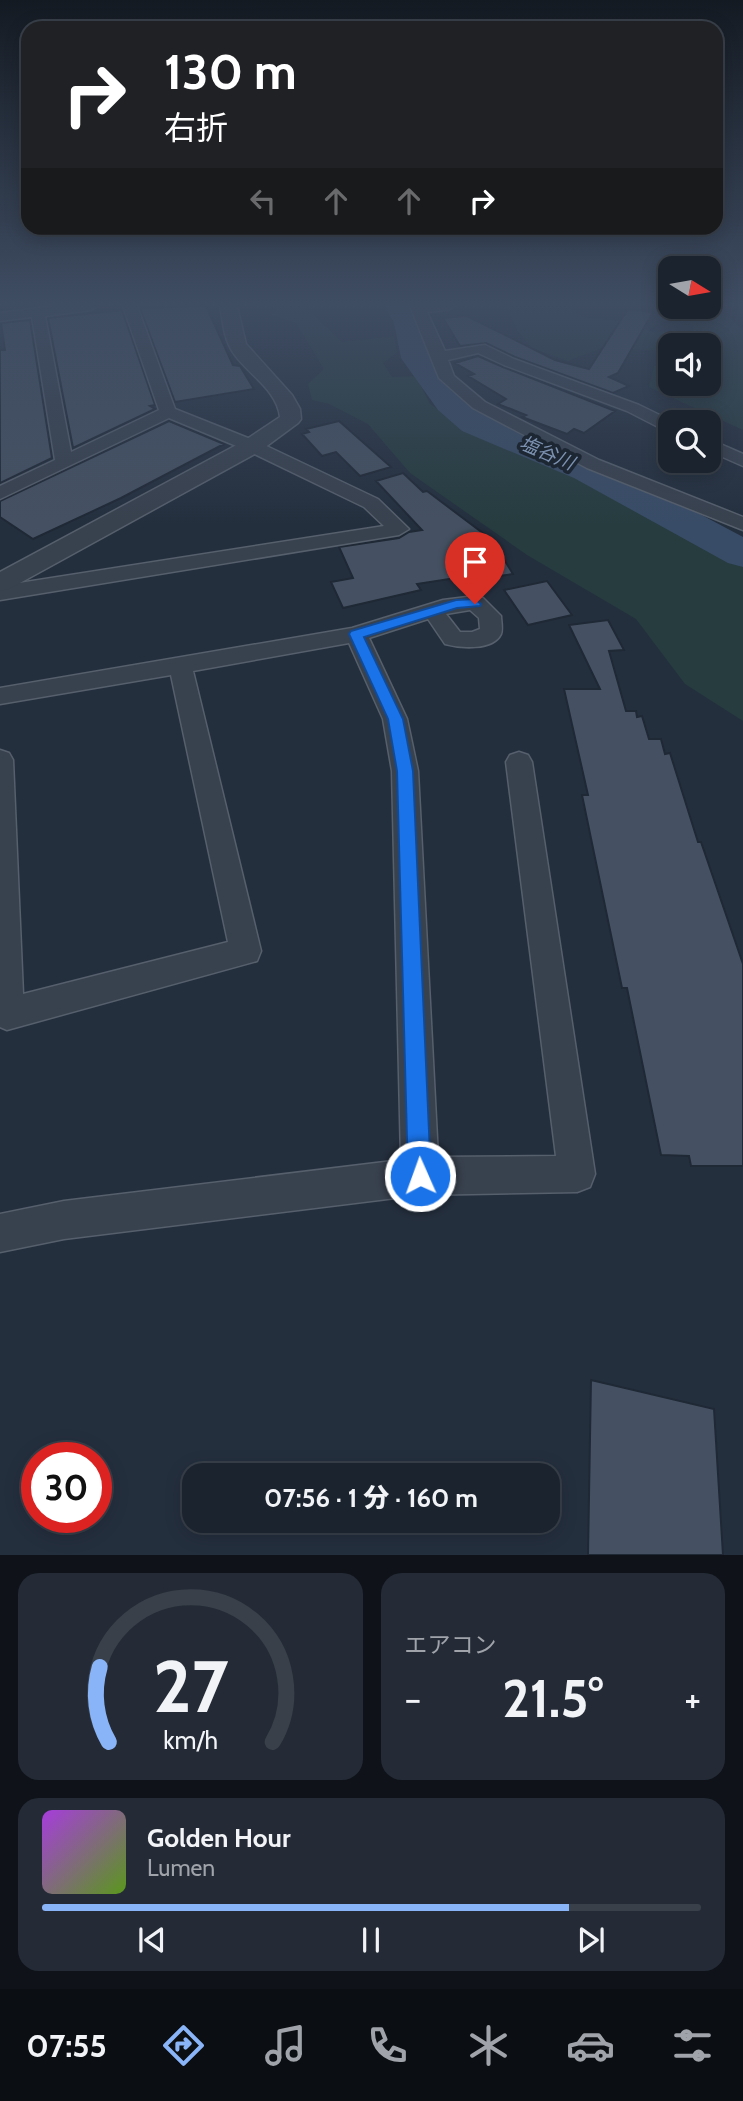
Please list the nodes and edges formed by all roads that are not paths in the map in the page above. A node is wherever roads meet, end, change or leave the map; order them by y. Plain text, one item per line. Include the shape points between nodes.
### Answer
1 (49, 379) edge
2 (156, 379) edge
3 (267, 379) edge
4 (448, 379) edge
5 (554, 379) edge
6 (168, 412) junction
7 (658, 420) edge
8 (252, 446) junction
9 (721, 450) edge
10 (743, 461) edge
11 (64, 462) junction
12 (0, 493) edge
13 (743, 524) edge
14 (0, 583) edge
15 (0, 593) edge
16 (433, 611) dead end
17 (356, 634) junction
18 (180, 664) junction
19 (0, 696) edge
20 (0, 760) edge
21 (519, 762) dead end
22 (420, 1176) junction
23 (0, 1233) edge

1 - 11 street
2 - 6 street
3 - 8 street via 292,412 291,419
4 - 13 street via 479,405 593,464
5 - 7 street
6 - 8 street
6 - 11 street
8 - 14 street
8 - 15 street via 371,503 398,529
9 - 10 street
11 - 12 street
16 - 17 street
17 - 18 street
17 - 22 street via 395,719 405,771
18 - 19 street
18 - 20 street via 246,951 7,1014
21 - 22 street via 577,1174
22 - 23 street via 64,1220

